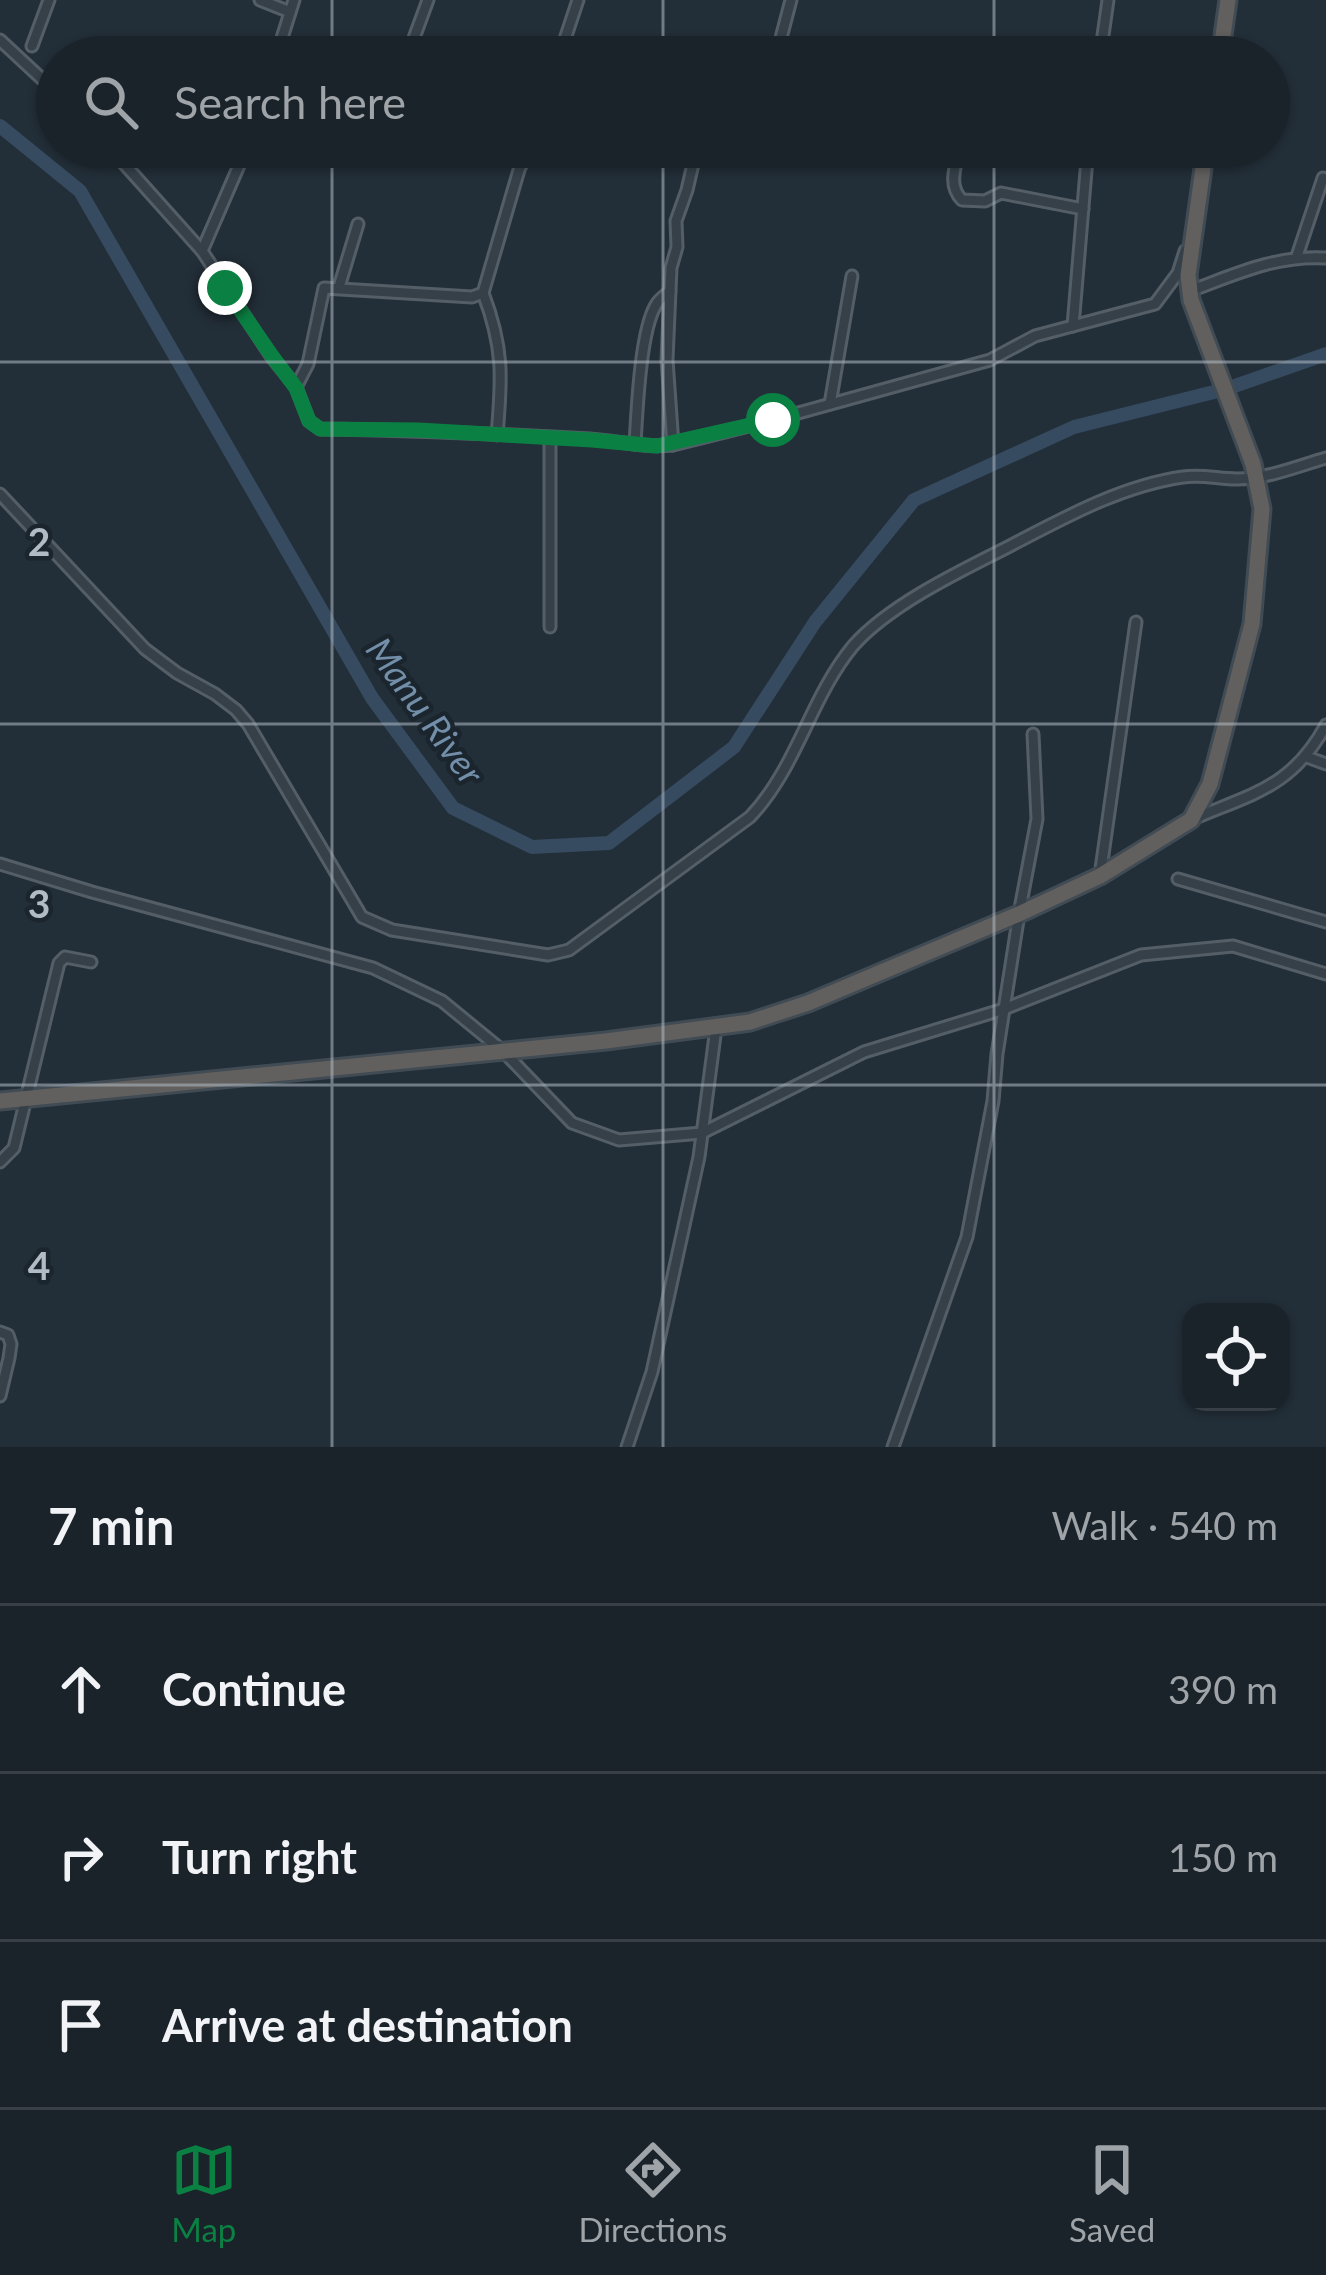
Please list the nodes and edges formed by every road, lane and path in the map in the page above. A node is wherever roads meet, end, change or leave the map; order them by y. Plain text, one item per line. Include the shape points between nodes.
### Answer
1 (49, 0) edge
2 (260, 0) edge
3 (294, 0) edge
4 (428, 0) edge
5 (578, 0) edge
6 (790, 0) edge
7 (1108, 0) edge
8 (1228, 0) edge
9 (290, 12) junction
10 (283, 36) edge
11 (415, 36) edge
12 (566, 36) edge
13 (781, 36) edge
14 (1103, 36) edge
15 (1223, 36) edge
16 (0, 40) edge
17 (32, 46) dead end
18 (36, 73) edge
19 (128, 168) edge
20 (239, 168) edge
21 (520, 168) edge
22 (692, 168) edge
23 (955, 168) edge
24 (1086, 168) edge
25 (1203, 168) edge
26 (1323, 178) edge
27 (1083, 209) junction
28 (1196, 217) junction
29 (358, 224) dead end
30 (202, 251) junction
31 (1297, 256) junction
32 (1326, 258) edge
33 (852, 276) dead end
34 (339, 287) junction
35 (670, 291) junction
36 (483, 293) junction
37 (1191, 296) junction
38 (1073, 326) junction
39 (296, 388) junction
40 (830, 404) junction
41 (497, 435) junction
42 (550, 438) junction
43 (634, 444) junction
44 (673, 445) junction
45 (1326, 458) edge
46 (1255, 471) junction
47 (0, 494) edge
48 (1136, 622) dead end
49 (550, 627) dead end
50 (1326, 725) edge
51 (1033, 734) dead end
52 (1307, 757) junction
53 (1326, 764) edge
54 (1191, 820) junction
55 (0, 864) edge
56 (1100, 876) junction
57 (1178, 878) dead end
58 (1019, 914) junction
59 (1326, 922) edge
60 (91, 962) dead end
61 (1326, 974) edge
62 (1004, 1009) junction
63 (716, 1028) junction
64 (503, 1051) junction
65 (26, 1099) junction
66 (0, 1101) edge
67 (702, 1133) junction
68 (0, 1162) edge
69 (0, 1332) edge
70 (0, 1396) edge
71 (627, 1447) edge
72 (893, 1447) edge

1 - 17 street
2 - 9 street
3 - 9 street
4 - 11 street
5 - 12 street
6 - 13 street
7 - 14 street
8 - 15 highway
9 - 10 street
16 - 18 street
19 - 30 street
20 - 30 street
21 - 36 street
22 - 35 street via 676,221
23 - 27 street via 962,200 1001,193
24 - 27 street
25 - 28 highway
26 - 31 street
27 - 38 street
28 - 37 highway
28 - 38 street via 1178,273 1155,304
29 - 34 street
30 - 39 street
31 - 32 street
31 - 37 street
33 - 40 street
34 - 36 street
34 - 39 street via 324,288
35 - 43 street via 647,333
35 - 44 street
36 - 41 street via 500,344
37 - 46 highway
38 - 40 street via 990,359
39 - 41 street via 320,429
40 - 44 street
41 - 42 street
42 - 43 street
42 - 49 street
43 - 44 street
45 - 46 street
46 - 47 street via 1138,487 904,604 855,643 770,797 750,818 569,950 548,955 392,930 362,917 248,724 145,649
46 - 54 highway via 1262,509 1252,624 1210,784
48 - 56 street
50 - 52 street
51 - 58 street via 1037,819
52 - 53 street
52 - 54 street via 1279,782
54 - 56 highway
55 - 64 street via 373,968 442,1001
56 - 58 highway
57 - 59 street
58 - 62 street
58 - 63 highway via 808,1003
60 - 65 street via 58,963
61 - 62 street via 1233,946 1141,955
62 - 67 street via 864,1052
62 - 72 street via 967,1237
63 - 64 highway
63 - 67 street
64 - 65 highway
64 - 67 street via 572,1123 619,1140
65 - 66 highway
65 - 68 street via 14,1148
67 - 71 street via 652,1372
69 - 70 street via 11,1344

